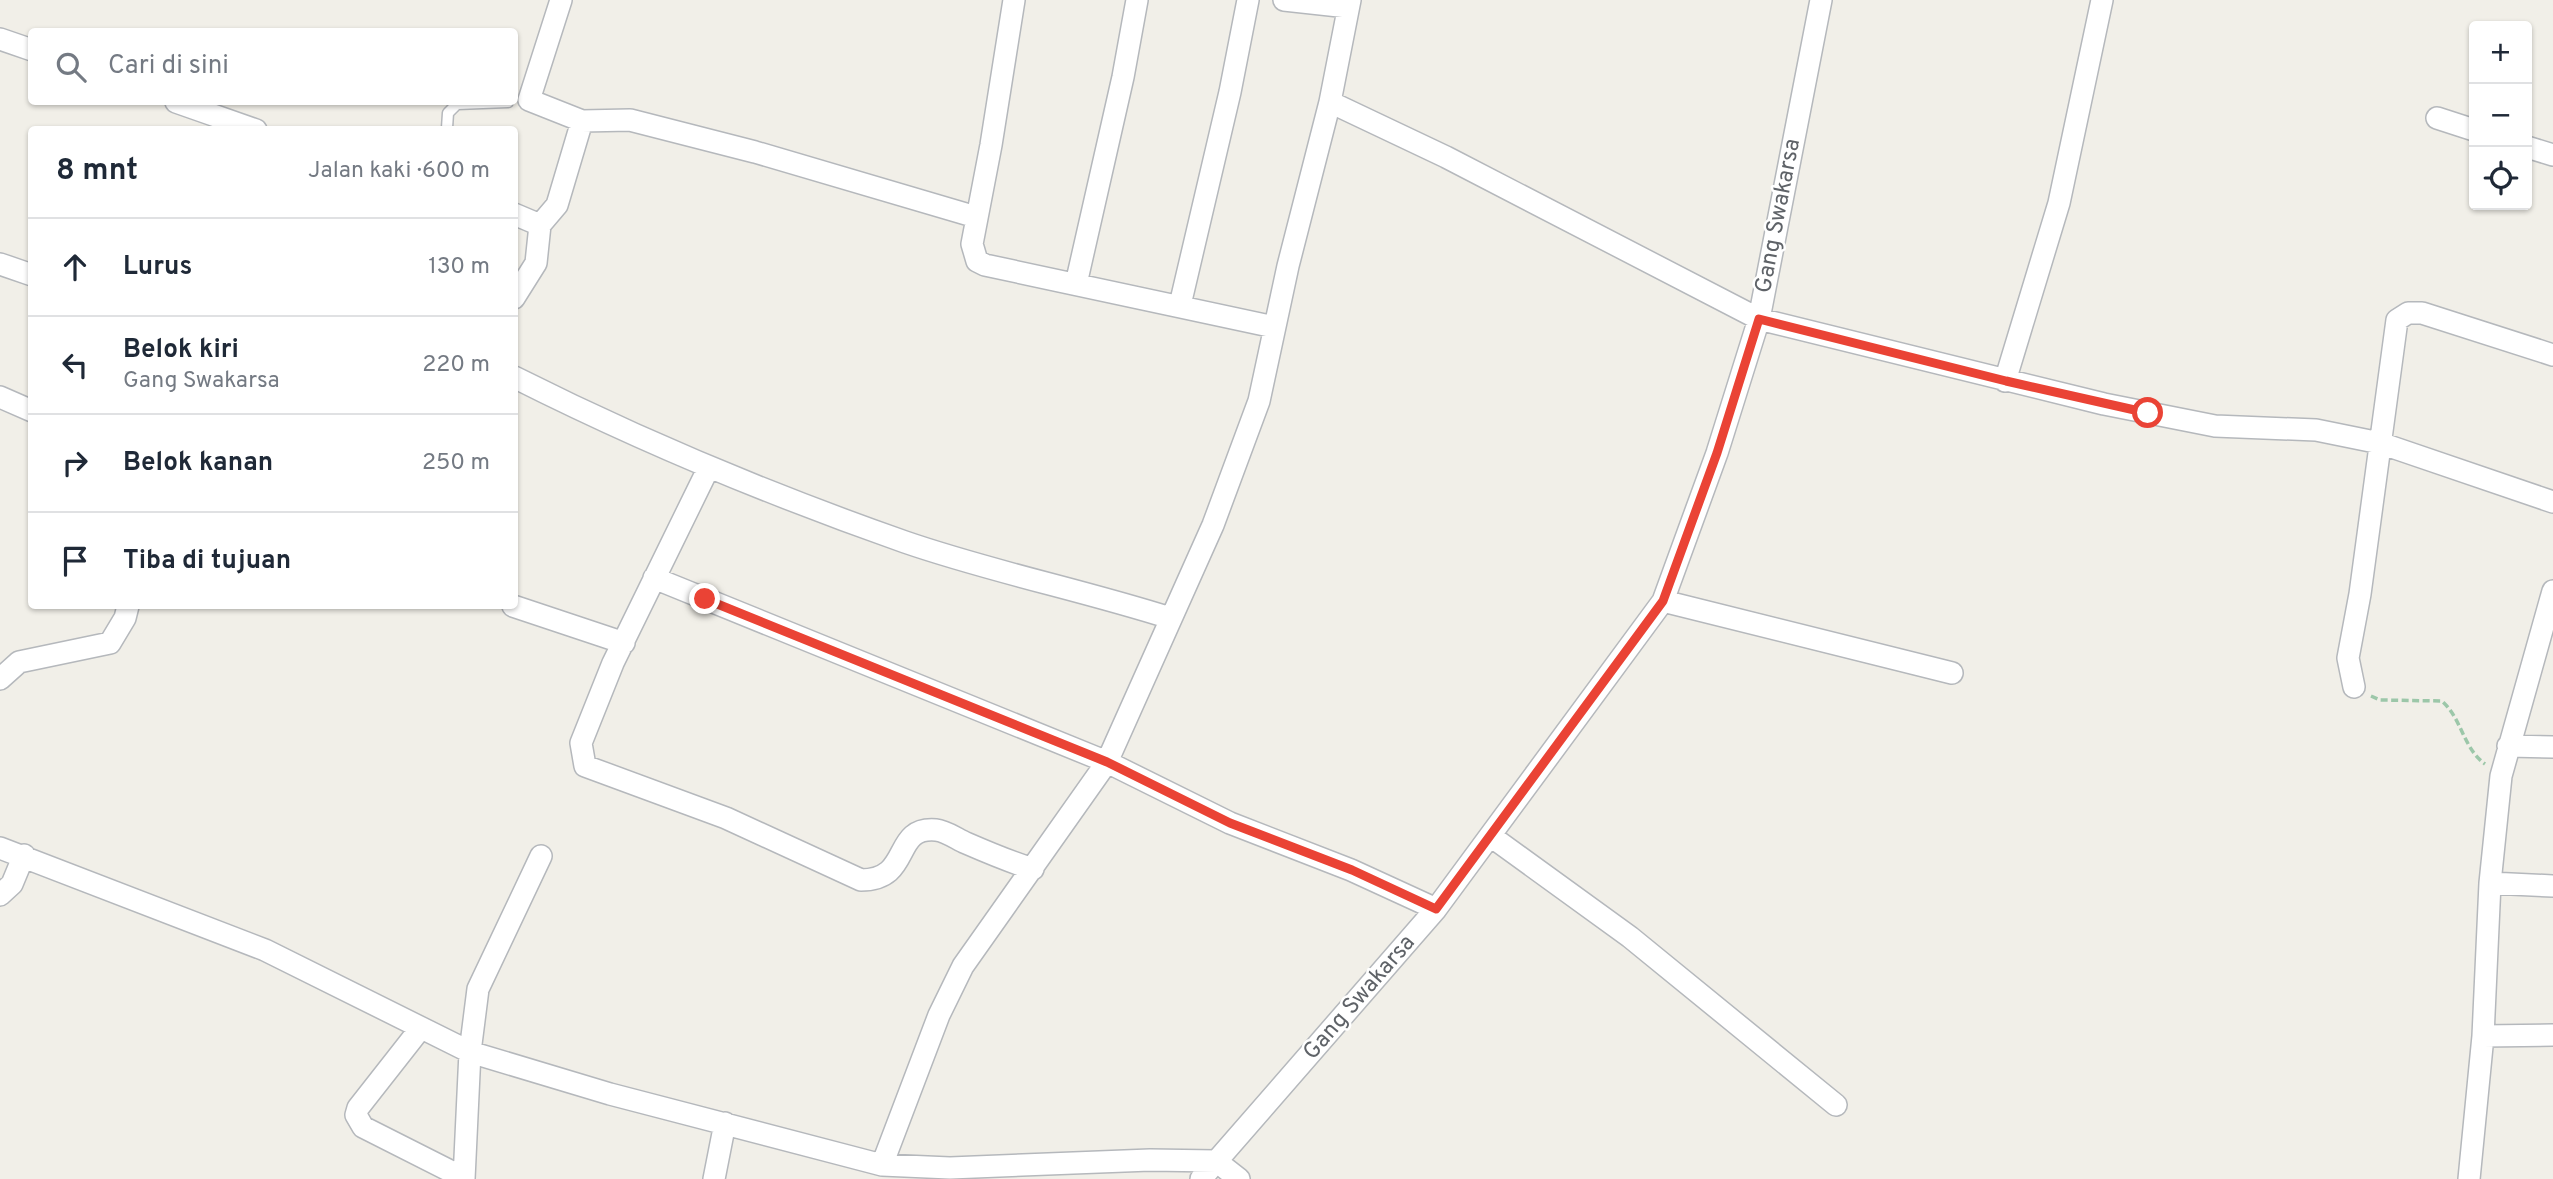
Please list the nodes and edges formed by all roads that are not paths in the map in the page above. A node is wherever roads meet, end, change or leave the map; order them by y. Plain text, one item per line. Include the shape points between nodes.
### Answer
1 (561, 0) edge
2 (1014, 0) edge
3 (1137, 0) edge
4 (1248, 0) edge
5 (1284, 0) edge
6 (1821, 0) edge
7 (2102, 0) edge
8 (1349, 4) edge
9 (0, 39) edge
10 (28, 49) edge
11 (518, 99) edge
12 (518, 101) edge
13 (1330, 102) junction
14 (185, 105) edge
15 (456, 105) edge
16 (2437, 118) dead end
17 (582, 121) junction
18 (245, 126) edge
19 (447, 126) edge
20 (2469, 128) edge
21 (2532, 149) edge
22 (2553, 155) edge
23 (518, 216) edge
24 (976, 218) junction
25 (540, 225) junction
26 (0, 264) edge
27 (28, 274) edge
28 (1076, 284) junction
29 (518, 292) edge
30 (1180, 305) junction
31 (1759, 319) junction
32 (1274, 327) junction
33 (2553, 355) edge
34 (518, 379) edge
35 (2006, 381) junction
36 (0, 397) edge
37 (28, 409) edge
38 (2380, 443) junction
39 (708, 469) junction
40 (2553, 502) edge
41 (654, 578) junction
42 (2553, 591) edge
43 (1663, 601) junction
44 (518, 608) edge
45 (127, 609) edge
46 (1170, 618) junction
47 (624, 643) junction
48 (1952, 673) dead end
49 (0, 679) edge
50 (2354, 687) road end
51 (2508, 746) junction
52 (2553, 747) edge
53 (1107, 762) junction
54 (1492, 837) junction
55 (0, 848) edge
56 (24, 855) junction
57 (541, 856) dead end
58 (1033, 869) junction
59 (2490, 883) junction
60 (2553, 887) edge
61 (0, 895) edge
62 (1436, 909) junction
63 (420, 1029) junction
64 (2483, 1035) junction
65 (2553, 1035) edge
66 (470, 1052) junction
67 (1836, 1105) dead end
68 (725, 1123) junction
69 (1216, 1161) junction
70 (882, 1165) junction
71 (464, 1179) edge
72 (714, 1179) edge
73 (1201, 1179) edge
74 (1239, 1179) edge
75 (2469, 1179) edge

1 - 11 street
2 - 24 street
3 - 28 street
4 - 30 street
5 - 8 street
6 - 31 street, Gang Swakarsa
7 - 35 street via 2059,203
8 - 13 street
9 - 10 street
12 - 17 street
13 - 31 street
13 - 32 street
14 - 18 street
15 - 19 lane
16 - 20 street
17 - 24 street via 630,120
17 - 25 street via 556,205
21 - 22 street
23 - 25 street
24 - 28 street via 972,244 977,261
25 - 29 street via 536,263
26 - 27 street
28 - 30 street
30 - 32 street
31 - 35 street
31 - 43 street, Gang Swakarsa
32 - 46 street via 1259,401 1213,525
33 - 38 street via 2422,313 2402,316 2394,326
34 - 39 street
35 - 38 street via 2215,426 2316,430
36 - 37 street
38 - 40 street
38 - 50 street via 2348,658
39 - 41 street
39 - 46 street via 907,543
41 - 47 street
41 - 53 street
42 - 51 street
43 - 48 street
43 - 54 street, Gang Swakarsa
44 - 47 street
45 - 49 street via 110,643 19,662
46 - 53 street
47 - 58 street via 581,743 585,766 726,818 861,880 879,880 892,870 907,842 921,831 938,830
51 - 52 street
51 - 59 street
53 - 58 street
53 - 62 street via 1230,823 1352,870
54 - 62 street, Gang Swakarsa
54 - 67 street via 1630,937
55 - 56 street
56 - 61 street via 12,884
56 - 63 street via 265,950
57 - 66 street via 478,989
58 - 70 street via 963,966 939,1015
59 - 60 street
59 - 64 street
62 - 69 street, Gang Swakarsa
63 - 66 street
63 - 71 street via 356,1115 363,1127
64 - 65 street
64 - 75 street
66 - 68 street
66 - 71 street
68 - 70 street
68 - 72 street
69 - 70 street via 950,1168
69 - 73 street, Gang Swakarsa
69 - 74 street

